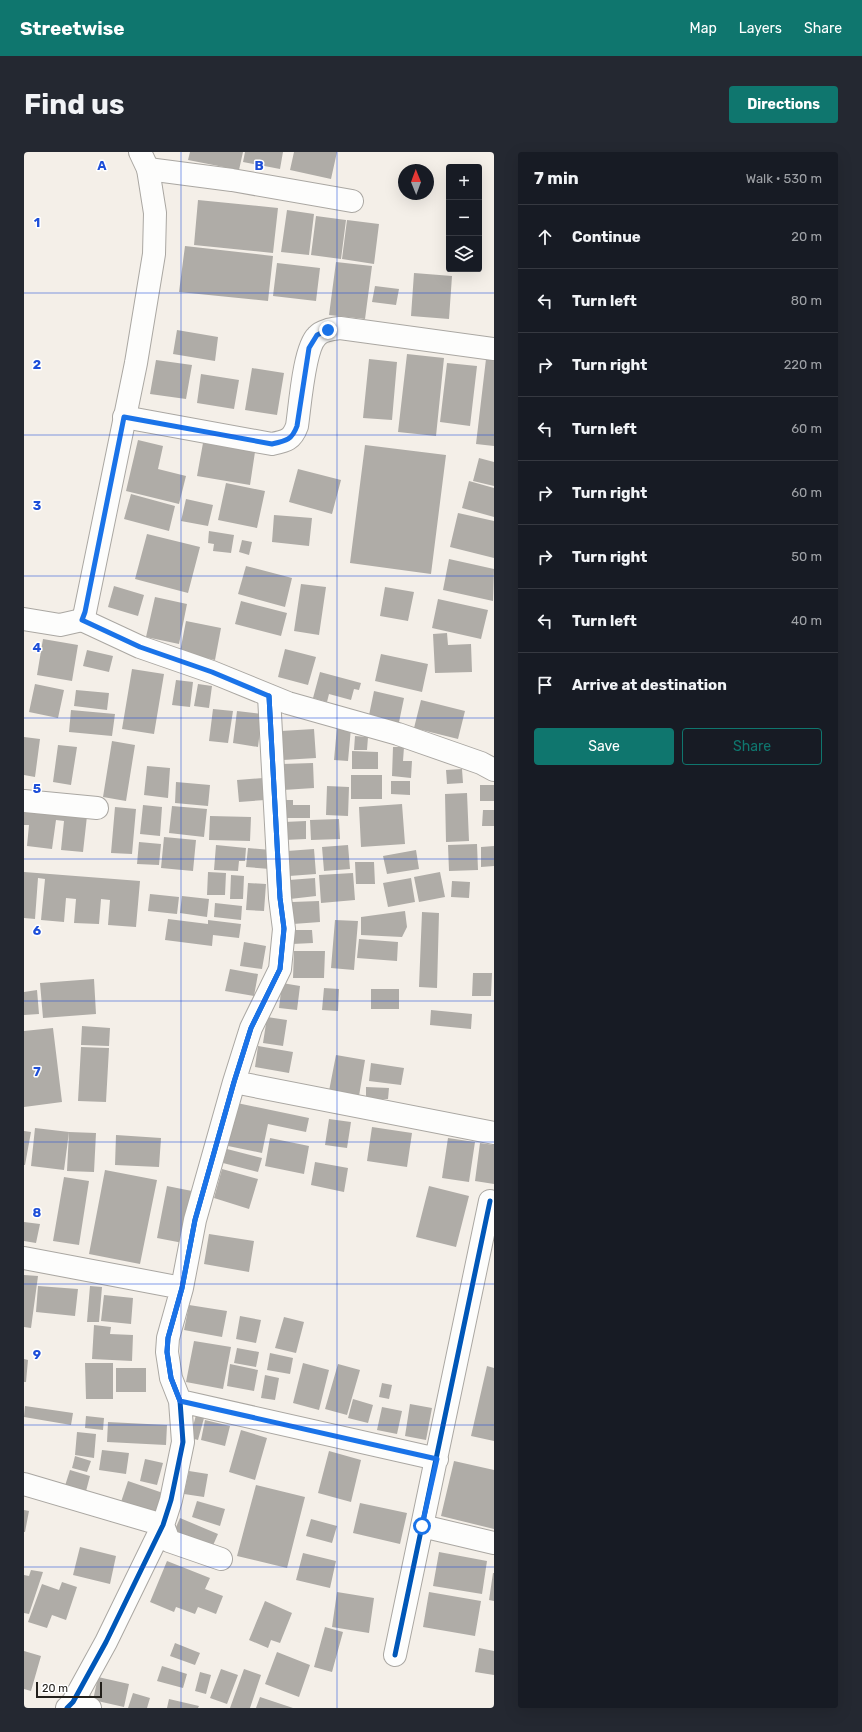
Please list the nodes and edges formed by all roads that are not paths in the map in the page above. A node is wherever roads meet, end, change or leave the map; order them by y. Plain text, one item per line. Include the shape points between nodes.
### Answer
1 (144, 160) edge
2 (352, 201) dead end
3 (494, 349) edge
4 (124, 417) junction
5 (24, 619) edge
6 (82, 620) junction
7 (269, 696) junction
8 (494, 770) edge
9 (24, 801) edge
10 (97, 808) dead end
11 (234, 1082) junction
12 (494, 1133) edge
13 (490, 1201) dead end
14 (24, 1258) edge
15 (182, 1288) junction
16 (180, 1401) junction
17 (437, 1459) junction
18 (24, 1484) edge
19 (163, 1525) junction
20 (422, 1526) junction
21 (494, 1543) edge
22 (221, 1559) dead end
23 (395, 1655) dead end
24 (77, 1706) edge

1 - 2 street via 232,180
1 - 4 street via 155,213 154,254 136,363
3 - 4 street via 340,328 328,330 317,335 309,348 297,426 293,435 272,444
4 - 6 street
5 - 6 street via 60,625
6 - 7 street via 140,647 212,672
7 - 8 street via 398,734
7 - 11 street via 280,898 284,928 280,969 251,1028
9 - 10 street
11 - 12 street
11 - 15 street via 195,1220
13 - 17 street
14 - 15 street
15 - 16 street via 169,1330 167,1352 171,1378
16 - 17 street
16 - 19 street via 183,1442 172,1500
17 - 20 street
18 - 19 street
19 - 22 street via 169,1542
19 - 24 street
20 - 21 street
20 - 23 street

